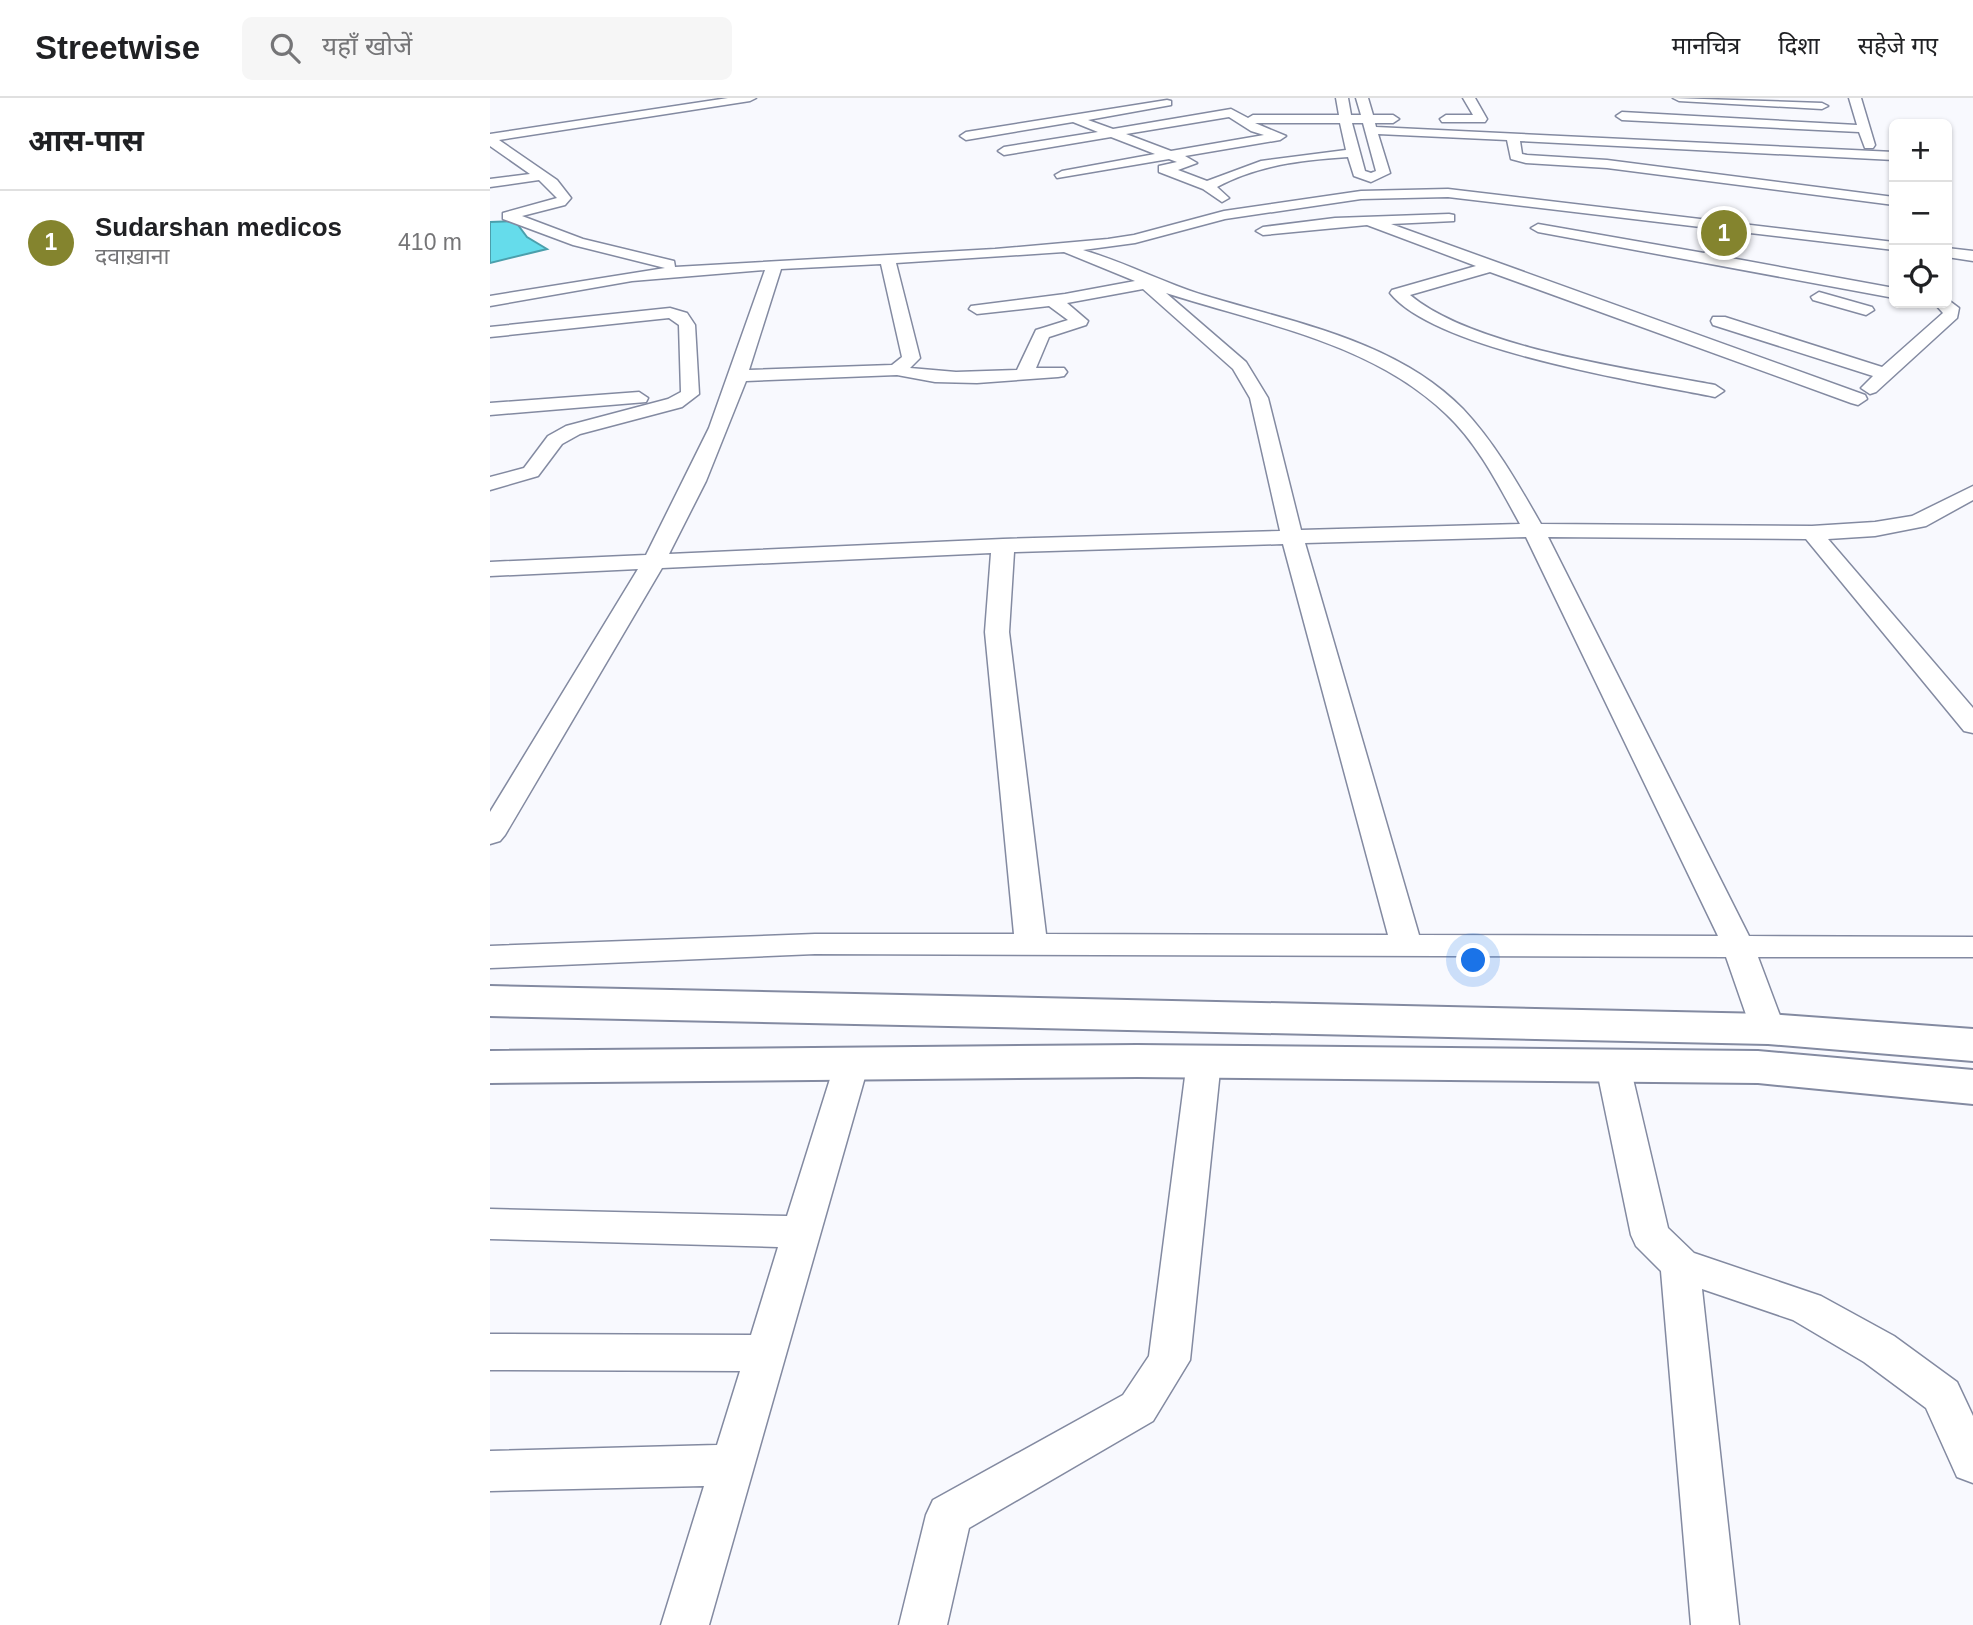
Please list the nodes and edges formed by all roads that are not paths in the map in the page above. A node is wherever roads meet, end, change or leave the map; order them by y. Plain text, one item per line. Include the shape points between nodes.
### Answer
1 (750, 98) edge
2 (1342, 98) edge
3 (1363, 98) edge
4 (1469, 98) edge
5 (1679, 98) edge
6 (1737, 101) junction
7 (1177, 102) dead end
8 (1857, 103) edge
9 (1831, 107) dead end
10 (1845, 107) dead end
11 (1239, 113) edge
12 (1073, 118) junction
13 (1346, 120) junction
14 (1738, 122) junction
15 (1093, 125) junction
16 (1369, 125) junction
17 (1864, 129) junction
18 (1115, 133) junction
19 (966, 135) dead end
20 (1514, 136) junction
21 (490, 139) edge
22 (1131, 140) junction
23 (1614, 140) junction
24 (985, 142) dead end
25 (1149, 146) junction
26 (1352, 148) junction
27 (1004, 151) dead end
28 (1839, 153) junction
29 (1170, 155) junction
30 (1872, 155) junction
31 (1889, 156) edge
32 (515, 158) junction
33 (1776, 158) dead end
34 (1017, 159) dead end
35 (490, 161) edge
36 (1191, 163) junction
37 (1607, 164) junction
38 (1164, 169) junction
39 (1511, 169) dead end
40 (1668, 172) junction
41 (1824, 174) dead end
42 (541, 176) junction
43 (1561, 176) dead end
44 (1371, 178) junction
45 (490, 183) edge
46 (1079, 184) dead end
47 (1208, 186) junction
48 (1811, 190) junction
49 (560, 193) junction
50 (1377, 194) junction
51 (1889, 200) edge
52 (502, 202) dead end
53 (1237, 213) junction
54 (1626, 214) junction
55 (1450, 218) dead end
56 (1369, 221) junction
57 (1538, 228) dead end
58 (1747, 229) junction
59 (1263, 231) dead end
60 (1776, 232) junction
61 (1135, 239) junction
62 (1889, 245) edge
63 (1061, 248) junction
64 (1952, 254) edge
65 (1973, 256) edge
66 (1707, 258) junction
67 (888, 260) junction
68 (1746, 266) junction
69 (774, 267) junction
70 (1491, 267) junction
71 (695, 269) junction
72 (1140, 277) junction
73 (1889, 293) edge
74 (1889, 294) edge
75 (490, 300) edge
76 (1052, 300) junction
77 (1951, 308) edge
78 (977, 309) dead end
79 (1719, 321) dead end
80 (490, 332) edge
81 (897, 370) junction
82 (1058, 372) dead end
83 (1024, 374) junction
84 (1886, 374) junction
85 (737, 383) junction
86 (1715, 391) dead end
87 (690, 394) junction
88 (490, 409) edge
89 (490, 484) edge
90 (1969, 500) edge
91 (1534, 530) junction
92 (1812, 533) junction
93 (1292, 537) junction
94 (1003, 546) junction
95 (656, 560) junction
96 (490, 569) edge
97 (1973, 725) edge
98 (490, 835) edge
99 (1031, 944) junction
100 (1406, 944) junction
101 (1738, 945) junction
102 (1973, 947) edge
103 (490, 957) edge
104 (490, 1001) edge
105 (1768, 1029) junction
106 (1973, 1045) edge
107 (1204, 1061) junction
108 (852, 1063) junction
109 (1613, 1066) junction
110 (490, 1067) edge
111 (1973, 1087) edge
112 (490, 1224) edge
113 (801, 1232) junction
114 (1680, 1265) junction
115 (490, 1352) edge
116 (766, 1353) junction
117 (1973, 1463) edge
118 (732, 1465) junction
119 (490, 1471) edge
120 (685, 1625) edge
121 (923, 1625) edge
122 (1715, 1625) edge

1 - 21 street
2 - 13 street
3 - 16 street
4 - 16 street via 1487,119
5 - 6 street
6 - 9 street
6 - 14 street
7 - 12 street
8 - 10 street
8 - 17 street
11 - 13 street
11 - 15 street
11 - 18 street
11 - 22 street
11 - 25 street
11 - 29 street via 1286,138
12 - 15 street
12 - 19 street
13 - 16 street
13 - 26 street
14 - 17 street
14 - 23 street via 1623,112
15 - 18 street
15 - 24 street
16 - 20 street
16 - 44 street via 1383,173
17 - 30 street
18 - 22 street
18 - 27 street
20 - 23 street
20 - 37 street via 1516,156
21 - 32 street
22 - 25 street
22 - 34 street
23 - 28 street
23 - 37 street
25 - 29 street
25 - 29 street via 1058,169
26 - 36 street via 1297,145
26 - 44 street via 1359,173
26 - 47 street via 1261,164
28 - 30 street
28 - 33 street via 1831,165
29 - 36 street
30 - 31 street
32 - 35 street
32 - 42 street
36 - 38 street
37 - 40 street
38 - 46 street
38 - 47 street
39 - 43 street
40 - 48 street
40 - 54 street
41 - 48 street
42 - 45 street
42 - 49 street
44 - 50 street
47 - 53 street
48 - 51 street
48 - 60 street
49 - 52 street
49 - 71 street via 564,198 560,202 509,216 578,242
50 - 53 street
50 - 54 street via 1448,192
53 - 61 street
54 - 58 street
55 - 56 street
56 - 59 street
56 - 70 street
57 - 66 street
58 - 60 street
58 - 66 street
60 - 62 street
61 - 63 street
61 - 72 street
63 - 67 street
63 - 72 street
64 - 65 street
66 - 68 street
67 - 69 street
67 - 81 street via 911,358
68 - 73 street
68 - 74 street via 1745,271 1765,280 1861,314
69 - 71 street
69 - 85 street
70 - 84 street via 1852,406
70 - 86 street via 1398,293 1409,305 1470,334
71 - 75 street
72 - 76 street
72 - 91 street via 1296,327 1374,358 1422,385 1454,411 1473,435
72 - 93 street via 1240,366 1259,398
76 - 78 street
76 - 83 street via 1080,321 1042,334
77 - 84 street via 1951,314
79 - 84 street
80 - 87 street via 670,313 687,325
81 - 83 street via 929,376
81 - 85 street
82 - 83 street
85 - 87 street
85 - 95 street
87 - 88 street
87 - 89 street via 675,403 573,430 555,440 531,471
90 - 92 street via 1918,521
91 - 92 street
91 - 93 street
91 - 101 street
92 - 97 street
93 - 94 street
93 - 100 street
94 - 95 street
94 - 99 street via 998,632
95 - 96 street
95 - 98 street
99 - 100 street
99 - 103 street via 815,944
100 - 101 street
101 - 102 street
101 - 105 street
104 - 105 main road
105 - 106 main road
107 - 108 main road
107 - 109 main road
107 - 121 street via 1169,1360 1138,1408 948,1515
108 - 110 main road
108 - 113 street
109 - 111 main road via 1758,1067
109 - 114 street via 1650,1235
112 - 113 street
113 - 116 street
114 - 117 street via 1807,1308 1879,1349 1942,1395
114 - 122 street
115 - 116 street
116 - 118 street
118 - 119 street
118 - 120 street

